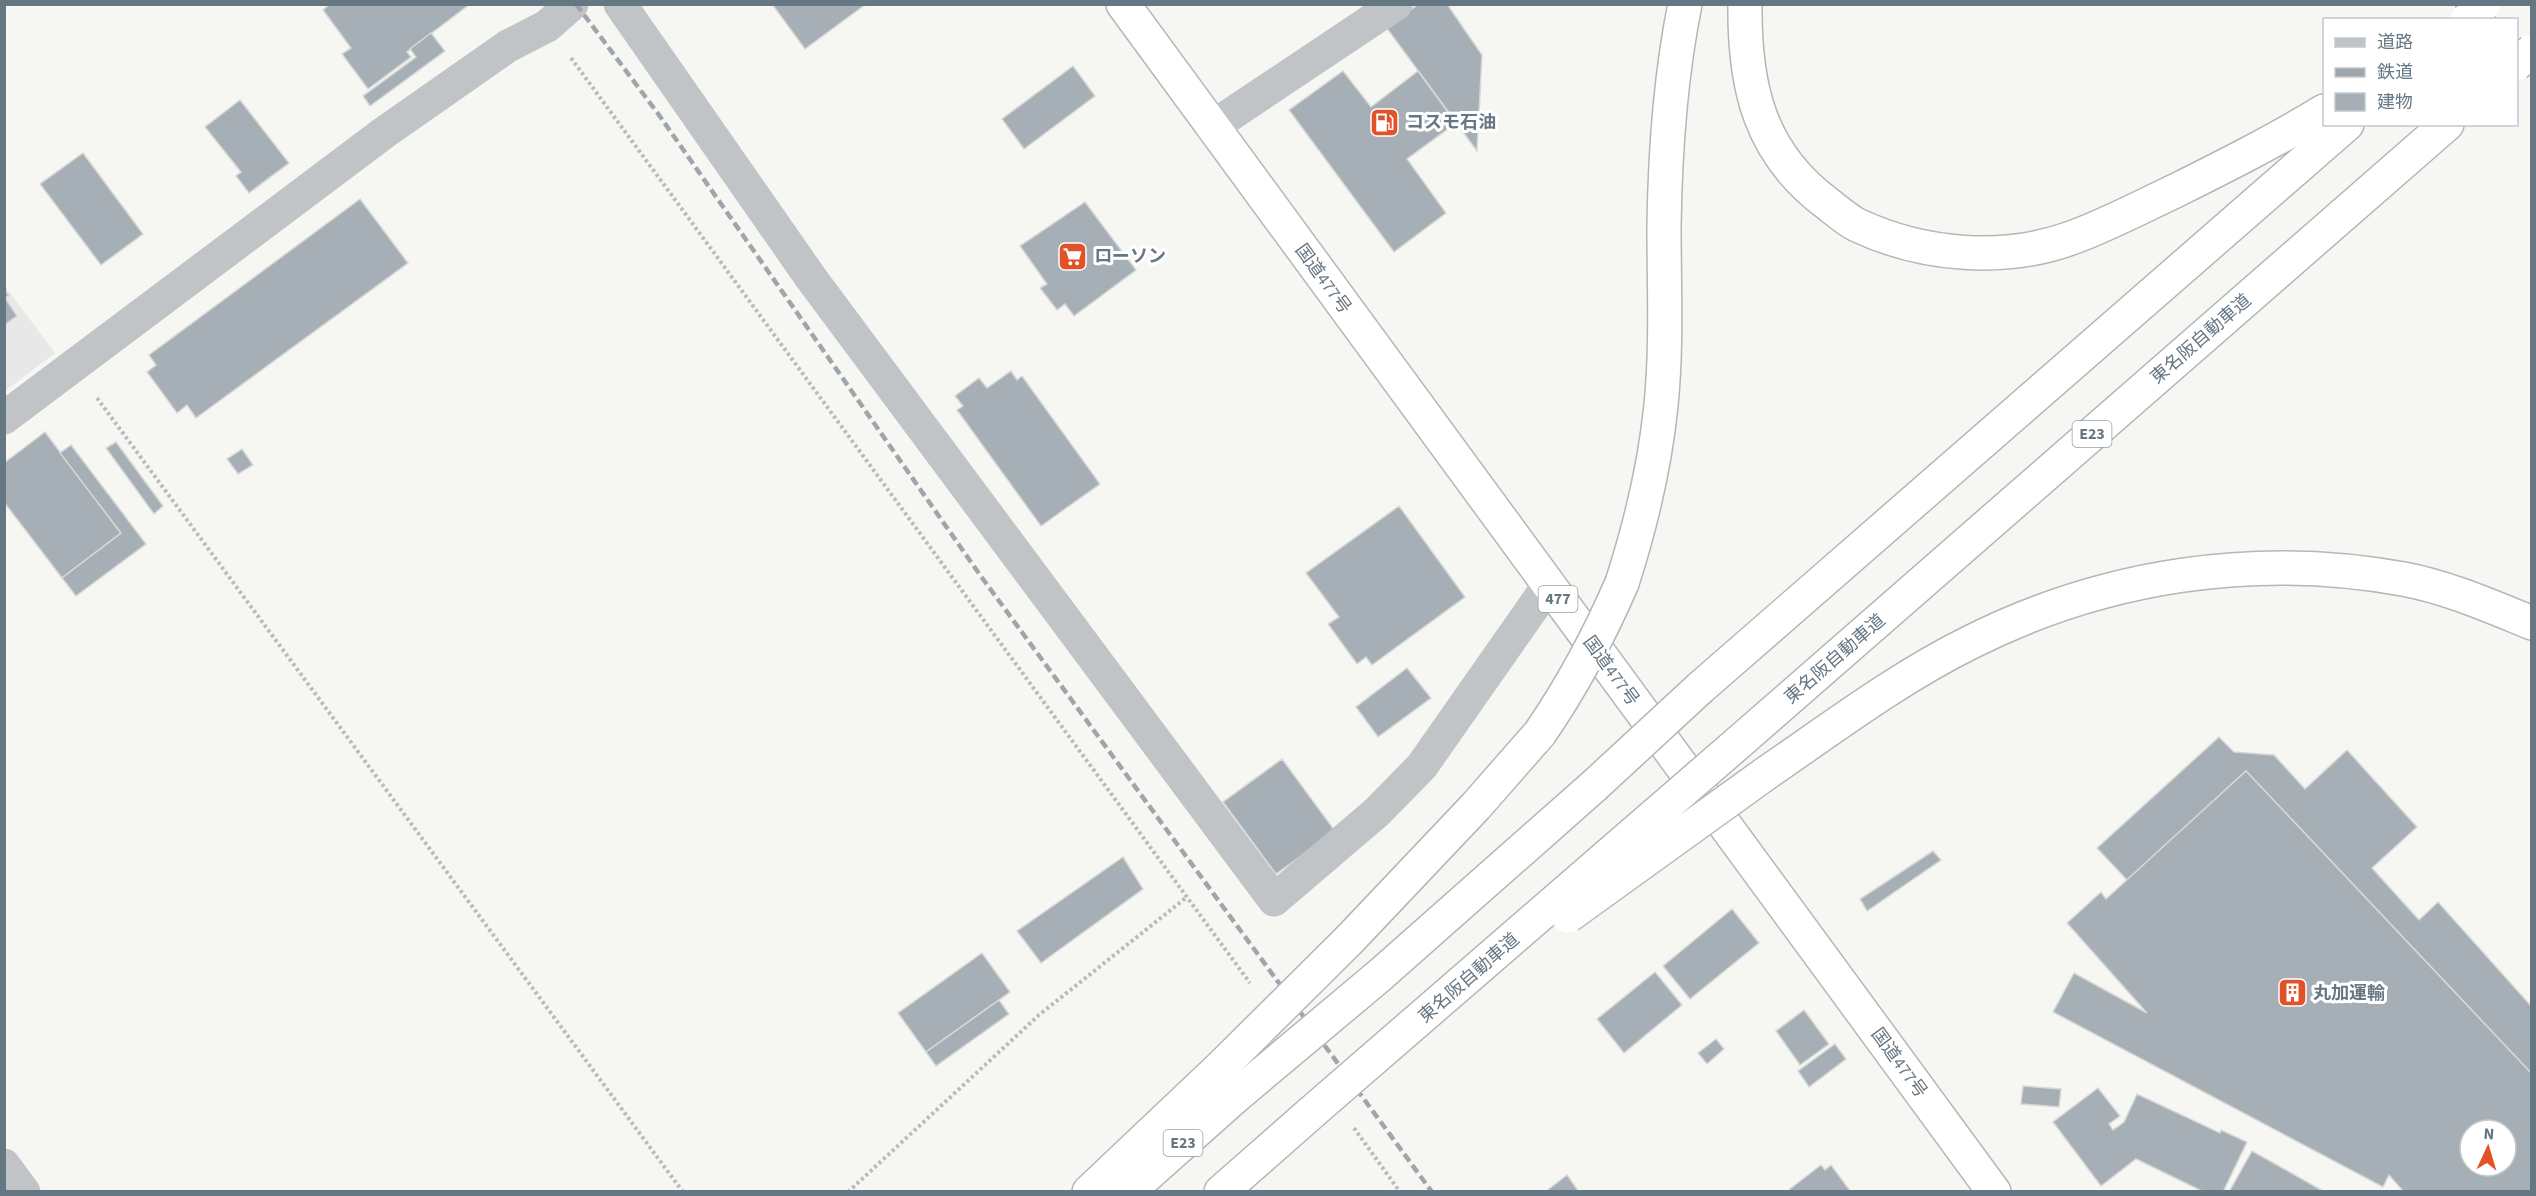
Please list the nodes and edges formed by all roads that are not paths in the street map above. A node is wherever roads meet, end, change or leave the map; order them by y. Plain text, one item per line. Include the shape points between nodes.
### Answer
1 (572, 4) edge
2 (620, 4) edge
3 (1123, 4) edge
4 (1396, 4) edge
5 (1685, 4) edge
6 (1745, 4) edge
7 (2482, 4) edge
8 (2469, 18) edge
9 (2493, 18) edge
10 (2518, 45) edge
11 (2532, 51) edge
12 (2532, 62) edge
13 (2518, 63) edge
14 (2323, 112) edge
15 (2345, 126) edge
16 (2445, 126) edge
17 (1212, 128) junction
18 (4, 418) edge
19 (1548, 586) junction
20 (2532, 623) edge
21 (1415, 1025) junction
22 (4, 1165) edge
23 (24, 1191) edge
24 (1089, 1191) edge
25 (1128, 1191) edge
26 (1221, 1191) edge
27 (1994, 1191) edge

1 - 18 street via 547,26 508,45 385,132
2 - 19 street via 811,278 1274,900 1377,812 1422,766
3 - 17 highway, 国道477号 / 477
4 - 17 street
5 - 24 highway, bridge via 1668,121 1661,405 1639,530 1599,636 1540,733 1476,806 1350,939
6 - 14 highway via 1744,49 1754,102 1773,148 1810,191 1856,224 1906,243 1946,250 2011,252 2072,238 2210,174
7 - 8 highway, bridge
7 - 9 highway
10 - 12 highway
11 - 13 highway, bridge
15 - 25 highway, E23, bridge via 1700,688 1379,976
16 - 21 highway, 東名阪自動車道 / E23, bridge
17 - 19 highway, 国道477号 / 477
19 - 27 highway, 国道477号 / 477
20 - 21 highway, bridge via 2476,600 2405,579 2322,569 2260,567 2188,573 2119,588 2045,611 1971,642 1898,683
21 - 26 highway, 東名阪自動車道, bridge
22 - 23 street

